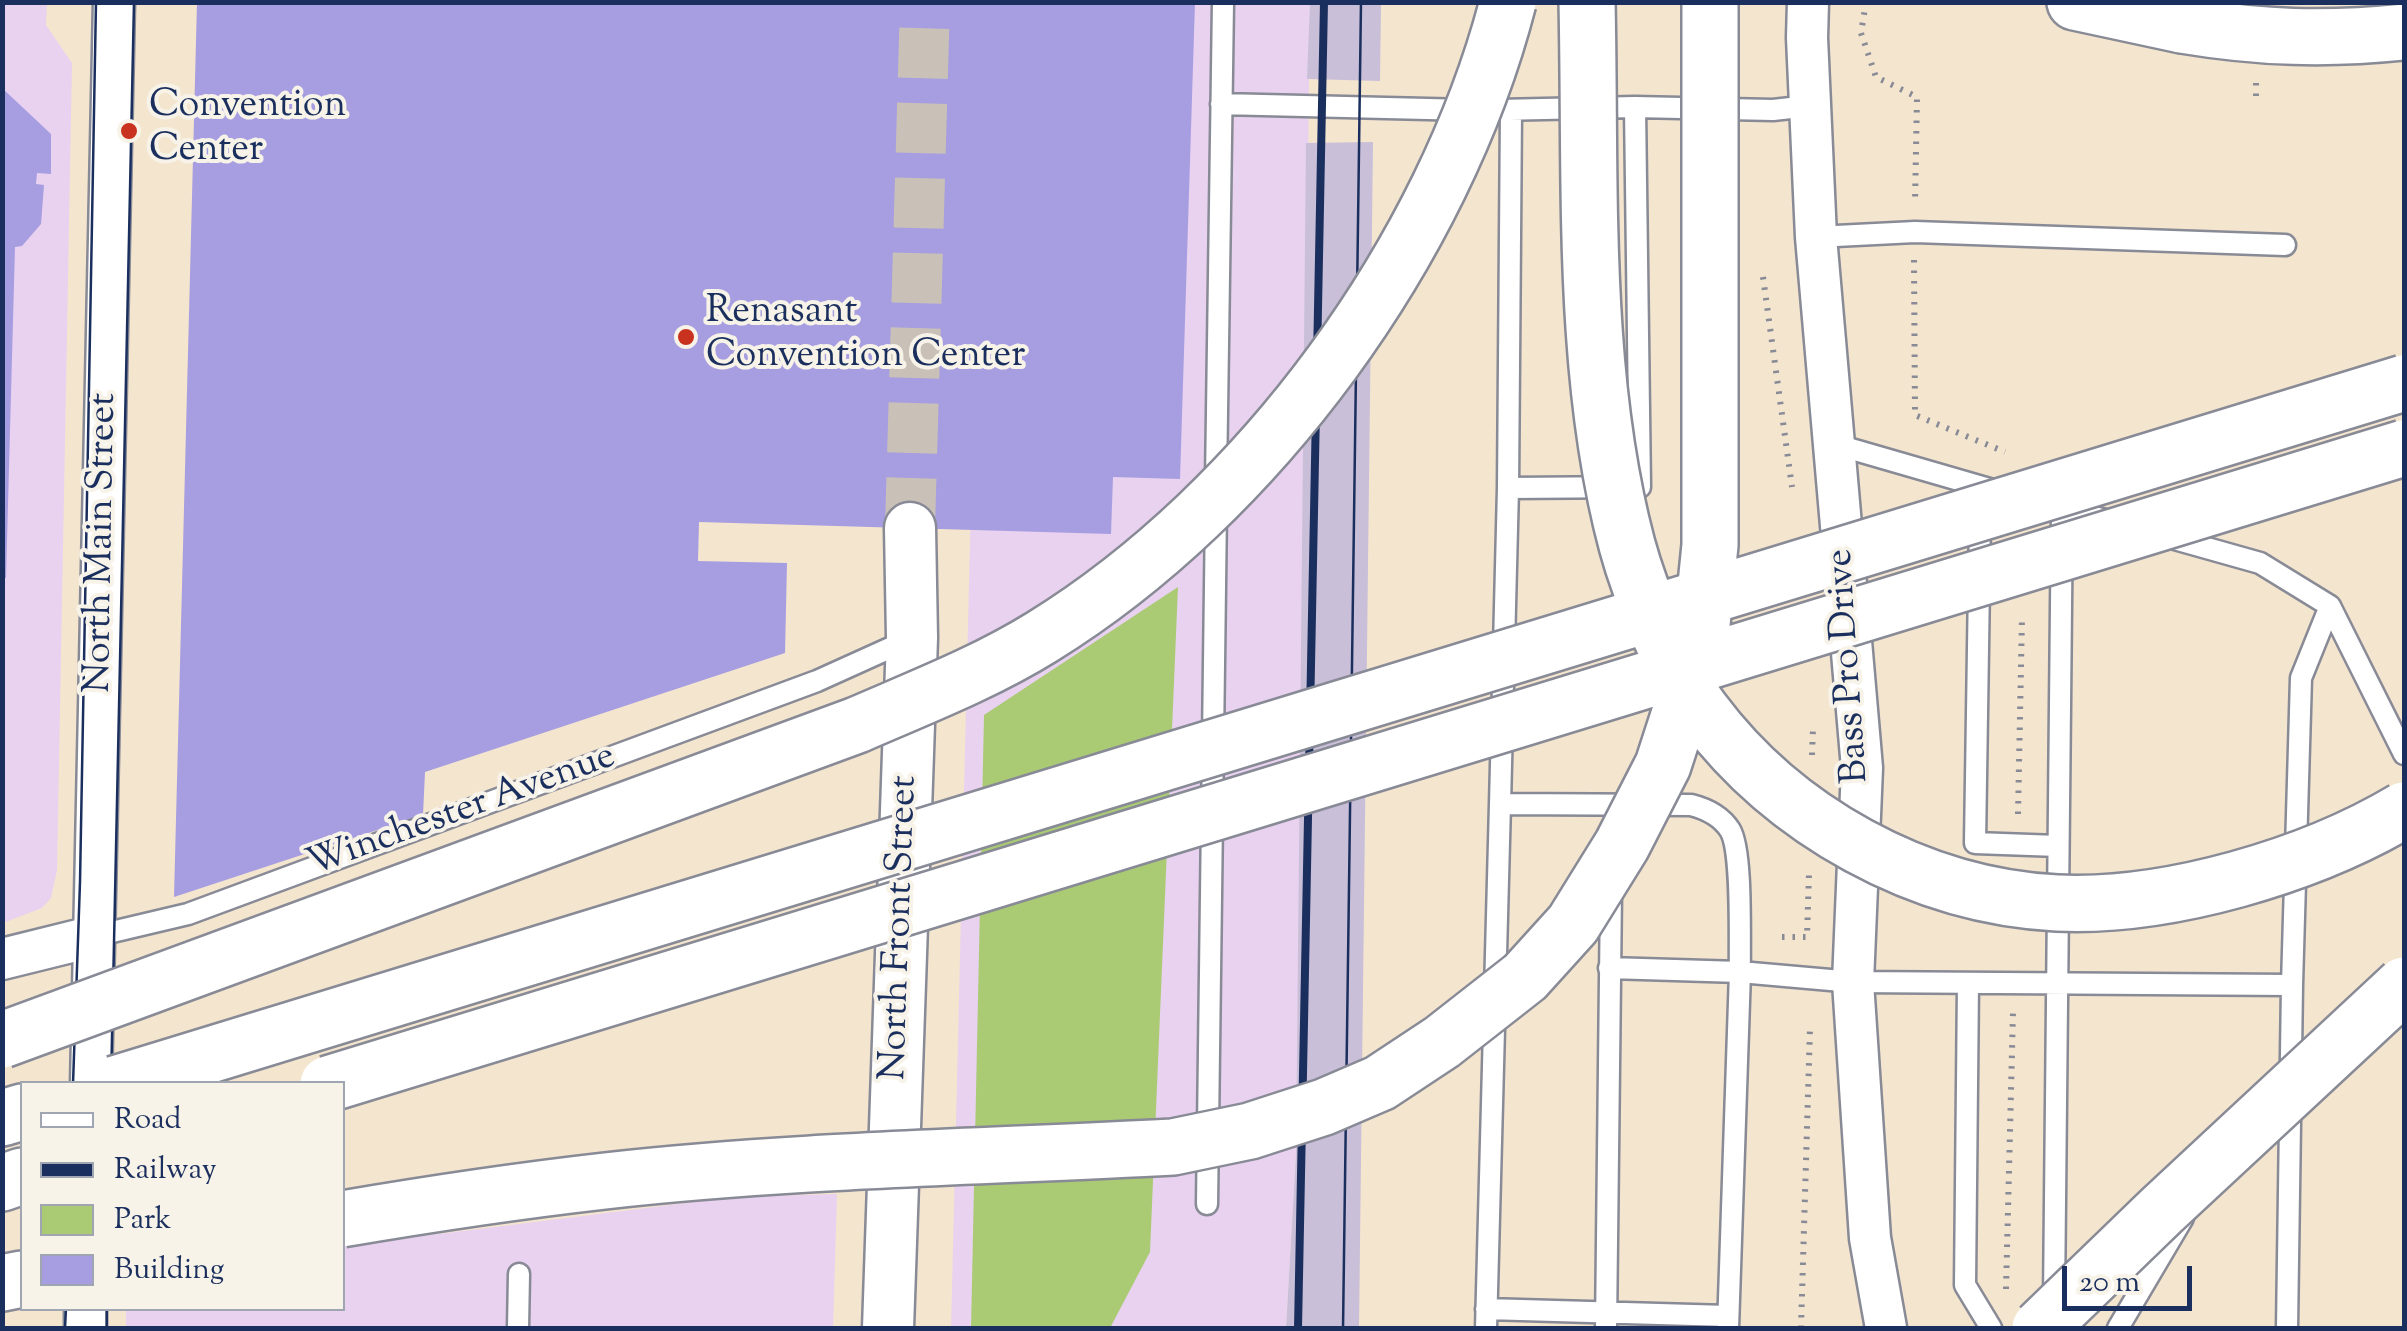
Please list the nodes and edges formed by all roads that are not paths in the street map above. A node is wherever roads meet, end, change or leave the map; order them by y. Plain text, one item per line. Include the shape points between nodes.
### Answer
1 (114, 2) edge
2 (1223, 2) edge
3 (1508, 2) edge
4 (1588, 2) edge
5 (1710, 2) edge
6 (1808, 2) edge
7 (2075, 2) edge
8 (2167, 14) edge
9 (2404, 32) edge
10 (1221, 104) junction
11 (1635, 106) junction
12 (1809, 106) junction
13 (1511, 110) junction
14 (1816, 237) junction
15 (2285, 246) dead end
16 (2404, 384) edge
17 (1834, 444) junction
18 (2404, 448) edge
19 (1981, 487) junction
20 (1508, 488) junction
21 (2062, 508) junction
22 (910, 528) tunnel mouth
23 (2330, 606) junction
24 (912, 638) junction
25 (2404, 754) edge
26 (1500, 804) junction
27 (1613, 804) junction
28 (2404, 810) edge
29 (2058, 846) junction
30 (95, 936) junction
31 (2, 959) edge
32 (1609, 968) junction
33 (1740, 972) junction
34 (1853, 982) junction
35 (1968, 983) junction
36 (2056, 983) junction
37 (2404, 984) edge
38 (2292, 985) junction
39 (2, 1040) edge
40 (91, 1081) edge
41 (125, 1081) edge
42 (338, 1081) edge
43 (2219, 1158) junction
44 (1207, 1204) dead end
45 (345, 1219) edge
46 (519, 1274) dead end
47 (1486, 1319) edge
48 (1606, 1320) edge
49 (1728, 1322) edge
50 (518, 1328) edge
51 (888, 1328) edge
52 (1886, 1328) edge
53 (1991, 1328) edge
54 (2040, 1328) edge
55 (2054, 1328) edge
56 (2118, 1328) edge
57 (2287, 1328) edge

1 - 30 street, North Main Street
2 - 10 lane
3 - 39 highway, bridge via 1467,124 1431,200 1336,358 1272,440 1196,518 1156,556 1057,627 975,673 857,725
4 - 28 highway, bridge via 1594,309 1607,454 1628,547 1655,624 1700,709 1744,759 1789,800 1896,864 1953,884 2057,903 2117,902 2260,874
5 - 45 highway, bridge via 1710,545 1700,654 1662,765 1622,845 1572,924 1525,978 1380,1083 1230,1135 1173,1146 608,1181
6 - 12 street, Bass Pro Drive
7 - 8 highway
8 - 9 highway, bridge via 2266,38
10 - 13 lane
10 - 44 lane
11 - 12 lane
11 - 13 lane
11 - 20 lane via 1640,487
12 - 14 street, Bass Pro Drive
13 - 20 lane
14 - 15 lane via 1915,232
14 - 17 street, Bass Pro Drive
16 - 41 highway, bridge
17 - 19 lane
17 - 34 street, Bass Pro Drive via 1862,768
18 - 42 highway, bridge
19 - 21 lane
19 - 29 lane via 1975,843
20 - 26 lane
21 - 23 lane via 2260,562
21 - 29 lane
22 - 24 street, North Front Street
23 - 25 lane
23 - 38 lane via 2301,678
24 - 30 lane, Winchester Avenue via 817,682 206,907
24 - 51 street, North Front Street
26 - 27 lane
26 - 47 lane
27 - 32 lane
27 - 33 lane via 1692,805 1729,829 1737,854
29 - 36 lane
30 - 31 street, Winchester Avenue
30 - 40 street, North Main Street
32 - 33 lane
32 - 48 lane
33 - 34 lane
33 - 49 lane
34 - 35 lane
34 - 52 street, Bass Pro Drive via 1870,1238
35 - 36 lane
35 - 53 lane via 1964,1285
36 - 38 lane
36 - 55 lane
37 - 43 highway, bridge
38 - 57 lane
43 - 54 highway, bridge
43 - 56 lane
46 - 50 lane
47 - 48 lane
48 - 49 lane

